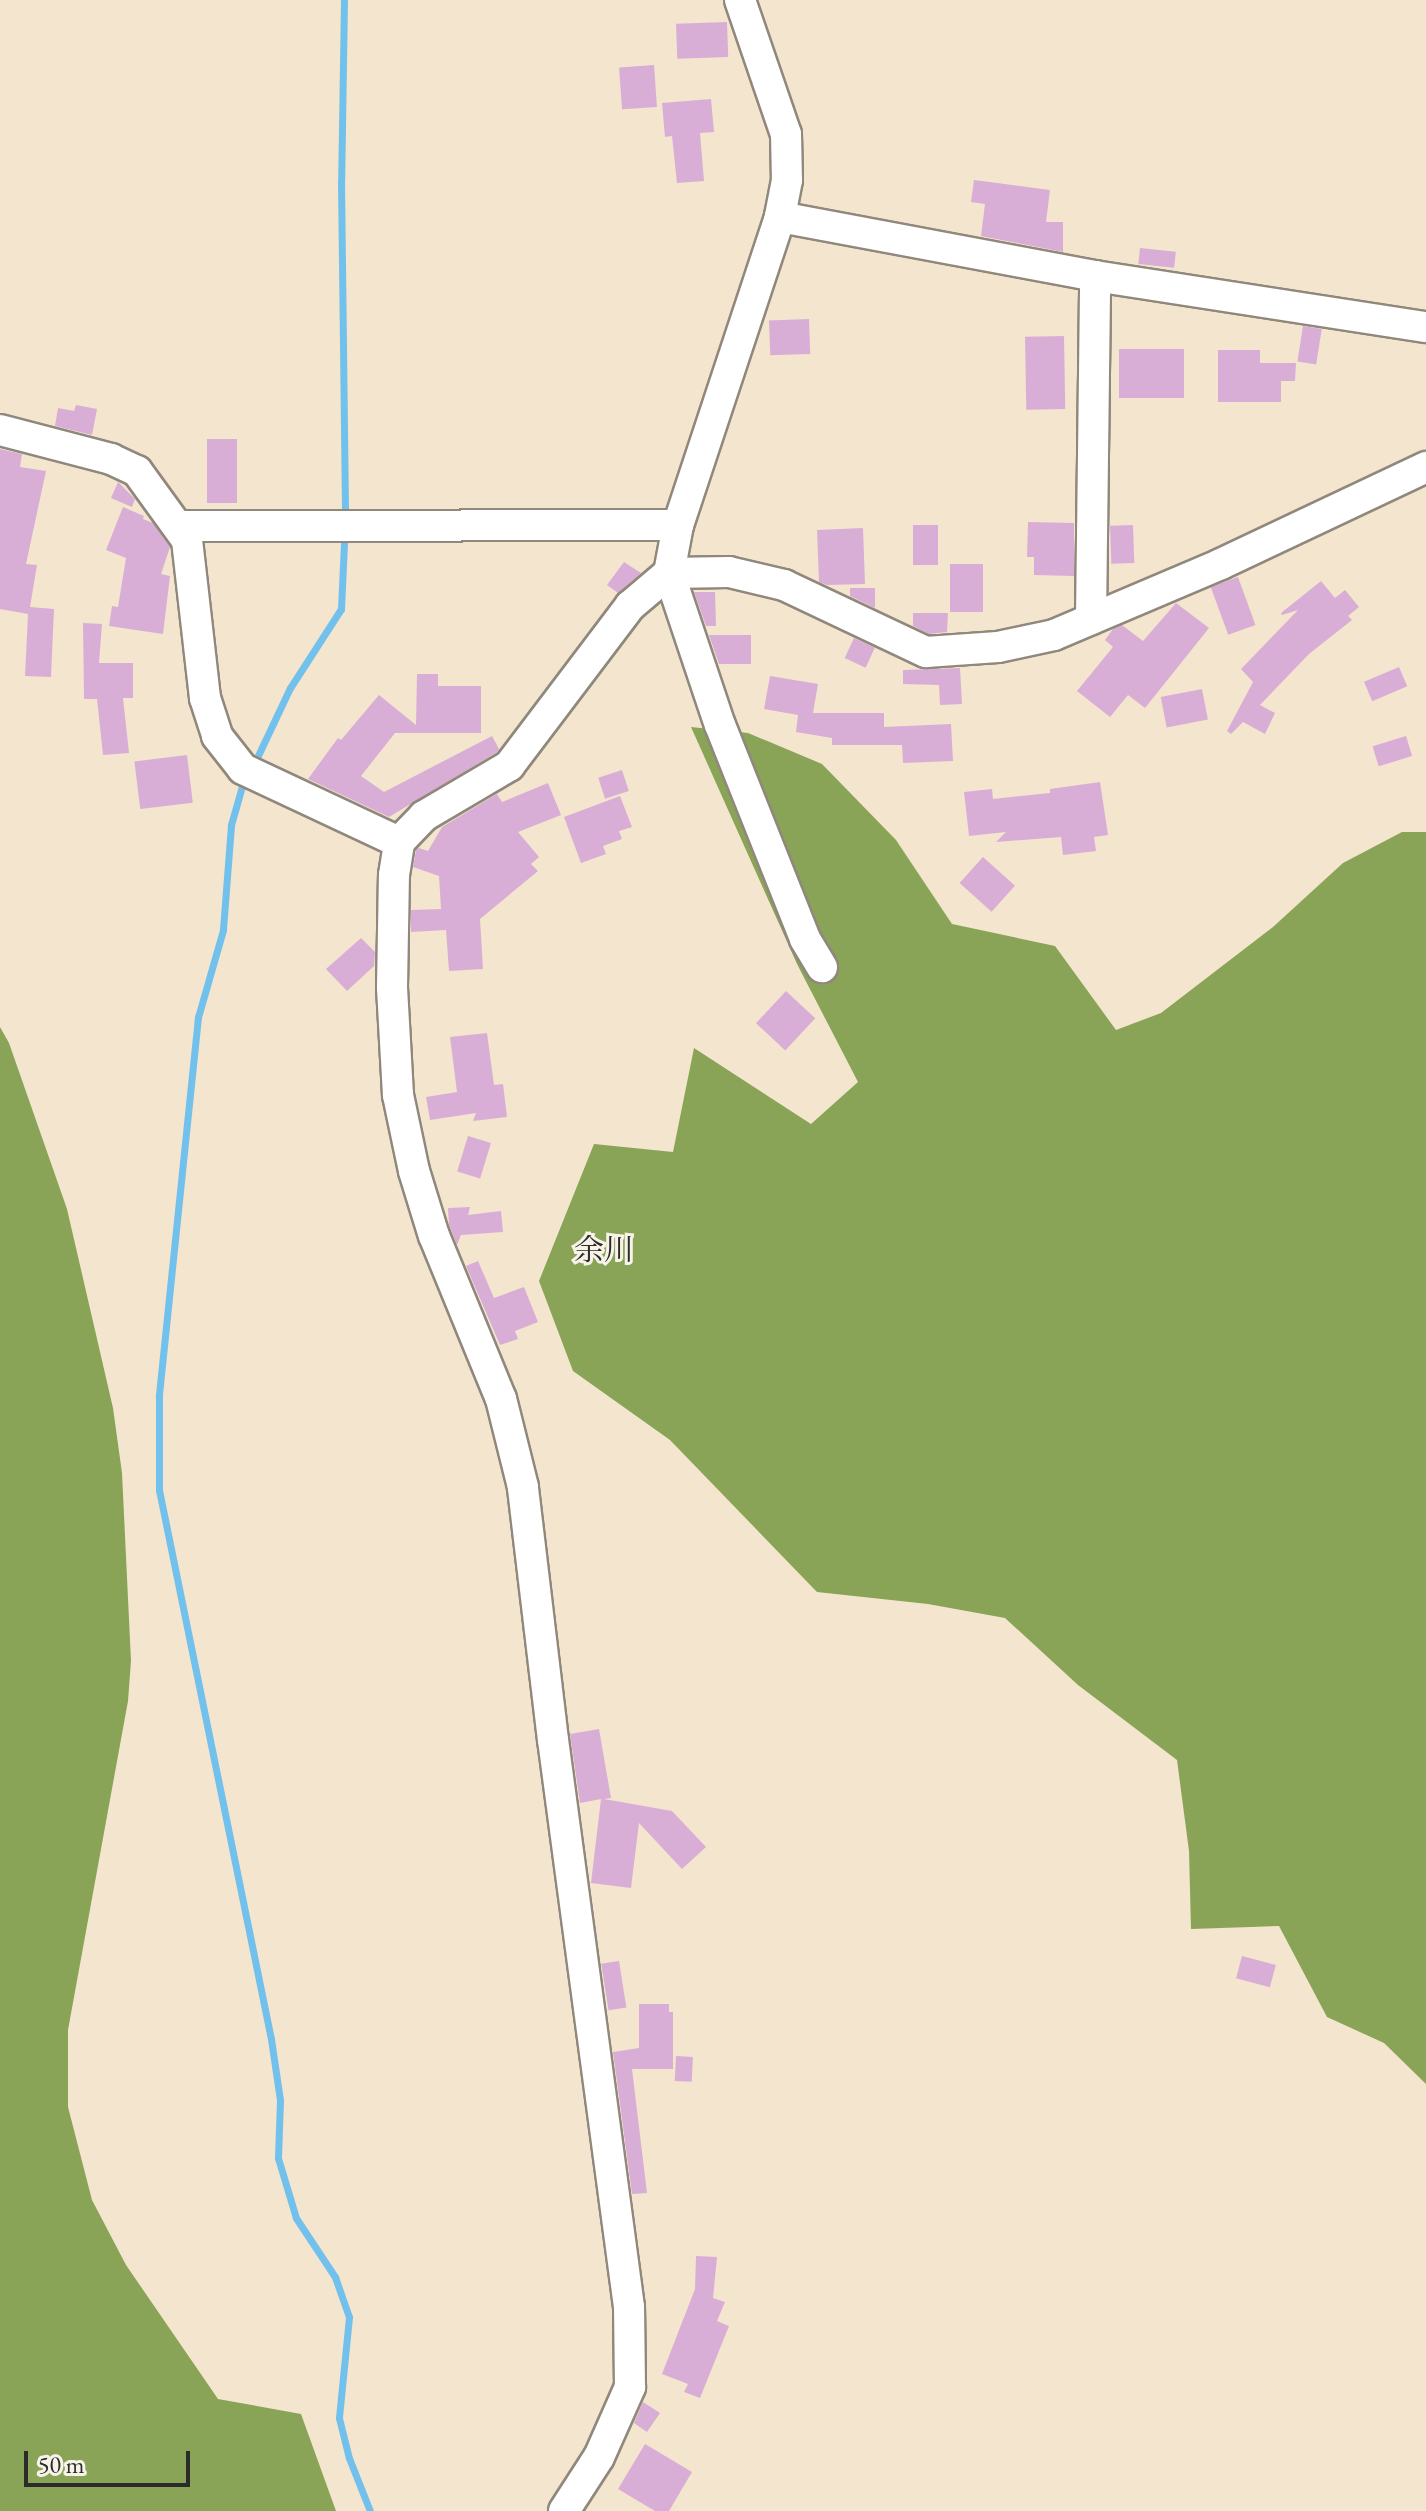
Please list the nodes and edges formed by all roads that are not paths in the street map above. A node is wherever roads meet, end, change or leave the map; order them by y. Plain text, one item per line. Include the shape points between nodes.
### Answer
1 (740, 0) edge
2 (780, 217) junction
3 (1095, 276) junction
4 (1426, 327) edge
5 (0, 430) edge
6 (1426, 467) edge
7 (678, 525) junction
8 (180, 526) junction
9 (669, 573) junction
10 (1091, 619) junction
11 (399, 842) junction
12 (822, 967) dead end
13 (564, 2511) edge

1 - 2 street via 786,134 787,180
2 - 3 street
2 - 7 street
3 - 4 street
3 - 10 street
5 - 8 street via 111,459 137,471
6 - 10 street
7 - 8 street
7 - 9 street
8 - 11 street via 187,540 205,698 217,736 243,769
9 - 10 street via 729,572 784,585 926,652 998,647 1054,635
9 - 11 street via 630,606 509,766 424,816
9 - 12 street via 720,725 805,939
11 - 13 street via 392,987 398,1095 434,1236 501,1399 523,1487 629,2307 630,2387 599,2457

